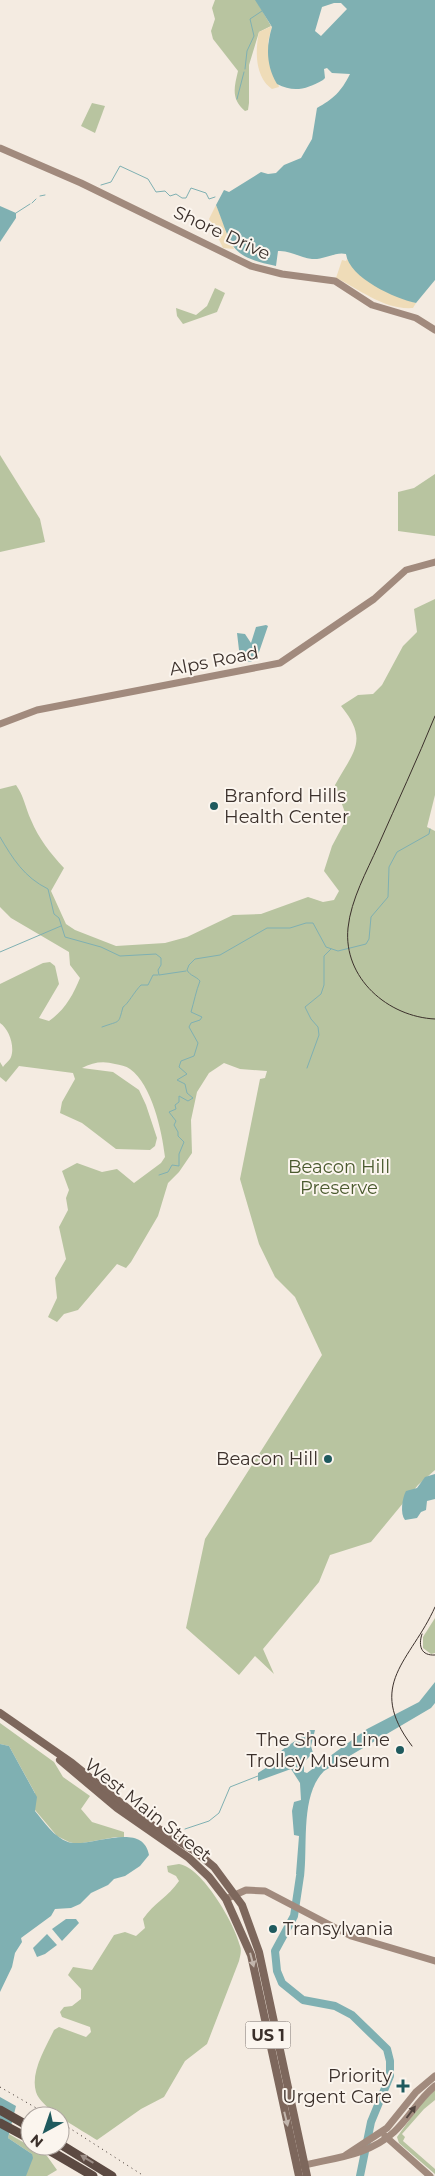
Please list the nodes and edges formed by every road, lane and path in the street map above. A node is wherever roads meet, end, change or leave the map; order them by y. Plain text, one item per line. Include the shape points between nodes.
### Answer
1 (0, 148) edge
2 (435, 330) edge
3 (435, 562) edge
4 (0, 724) edge
5 (0, 1713) edge
6 (49, 1747) junction
7 (235, 1893) junction
8 (226, 1899) junction
9 (254, 1934) junction
10 (244, 1937) junction
11 (435, 1961) edge
12 (435, 2076) edge
13 (435, 2086) edge
14 (0, 2110) edge
15 (20, 2121) edge
16 (0, 2122) edge
17 (20, 2134) edge
18 (384, 2135) junction
19 (70, 2150) edge
20 (346, 2155) junction
21 (59, 2156) edge
22 (305, 2165) junction
23 (297, 2167) junction
24 (92, 2176) edge
25 (112, 2176) edge
26 (299, 2176) edge
27 (307, 2176) edge
28 (430, 2176) edge

1 - 2 main road, Shore Drive via 81,183 251,266 334,281 372,305 416,318
3 - 4 main road, Alps Road via 406,570 368,603 280,663 37,710
5 - 6 main road, West Main Street / US 1
6 - 7 main road, West Main Street / US 1 via 137,1816 206,1859
6 - 8 main road, West Main Street / US 1 via 117,1808 194,1862
7 - 8 main road
7 - 9 main road, US 1
7 - 11 main road via 254,1889 284,1900 351,1936
8 - 10 main road, US 1
9 - 10 main road
9 - 22 main road, US 1
10 -> 23 main road, US 1
12 - 18 main road via 419,2089
18 -> 13 main road via 399,2127 419,2100
14 - 15 highway
16 - 17 highway
18 - 20 main road
18 - 20 main road via 369,2149
18 - 28 main road
25 -> 19 highway
20 - 22 main road
21 - 24 highway
22 - 23 main road
22 - 27 main road, US 1
23 - 26 main road, US 1

